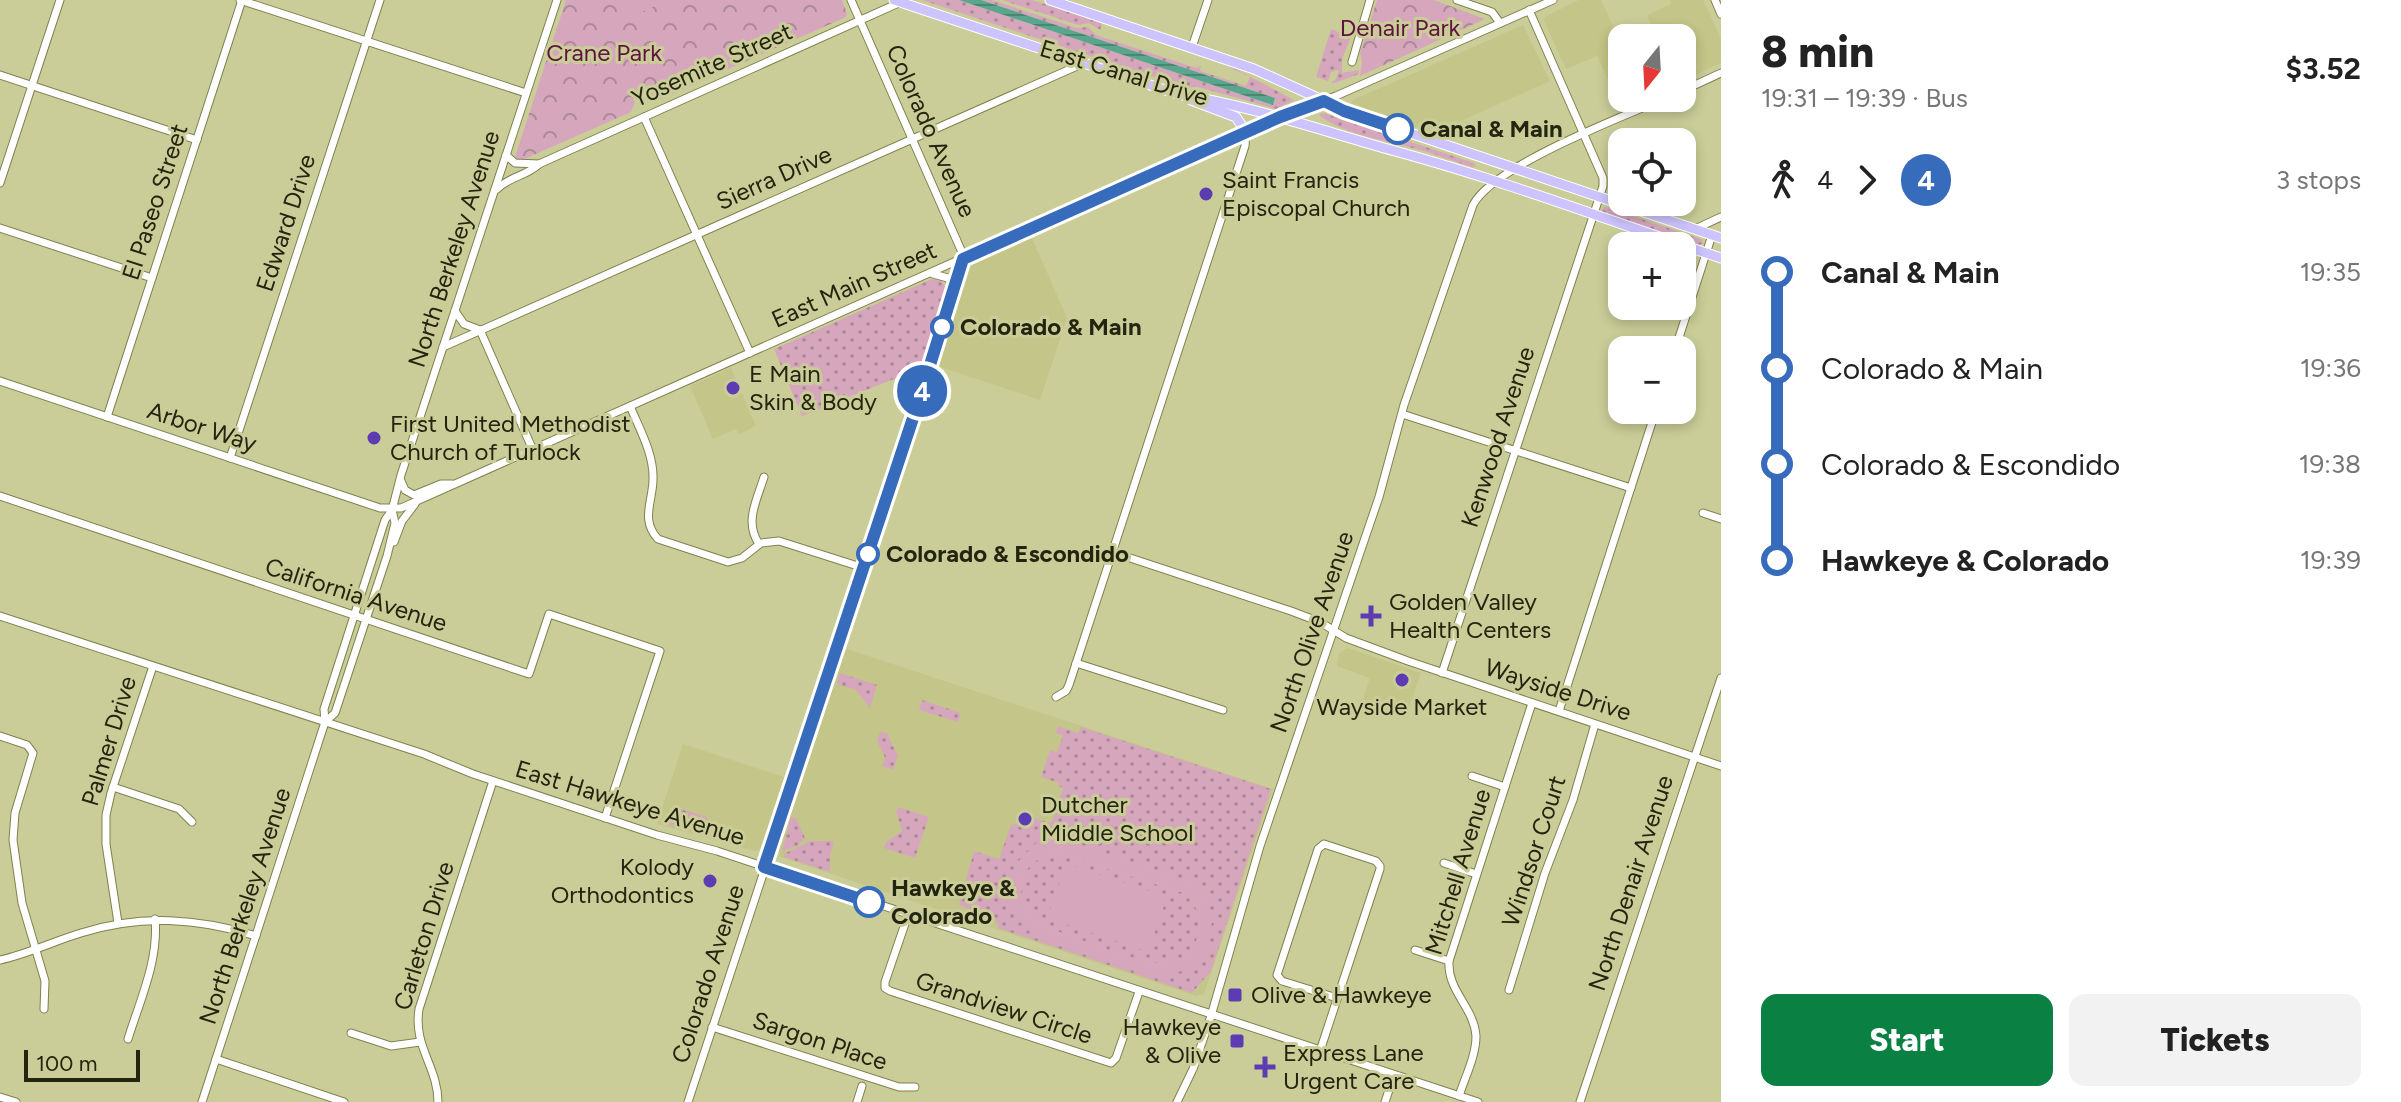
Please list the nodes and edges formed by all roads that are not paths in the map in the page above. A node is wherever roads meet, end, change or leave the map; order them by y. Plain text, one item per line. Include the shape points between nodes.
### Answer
1 (60, 0) edge
2 (241, 0) edge
3 (380, 0) edge
4 (557, 0) edge
5 (851, 0) edge
6 (1050, 0) edge
7 (1208, 0) edge
8 (1370, 0) edge
9 (1457, 0) edge
10 (1553, 0) edge
11 (1715, 0) edge
12 (898, 1) edge
13 (262, 3) edge
14 (1540, 3) edge
15 (1529, 10) junction
16 (1721, 14) edge
17 (861, 20) junction
18 (1500, 23) junction
19 (367, 41) junction
20 (1192, 47) junction
21 (1352, 62) dead end
22 (1084, 63) junction
23 (1721, 73) edge
24 (0, 75) edge
25 (1696, 85) edge
26 (32, 86) junction
27 (526, 93) junction
28 (1177, 94) junction
29 (1324, 101) junction
30 (1634, 112) edge
31 (644, 117) junction
32 (1280, 117) junction
33 (1246, 132) junction
34 (1584, 134) junction
35 (913, 139) junction
36 (197, 140) junction
37 (506, 155) junction
38 (539, 164) junction
39 (1515, 168) junction
40 (1494, 182) junction
41 (0, 183) edge
42 (493, 193) junction
43 (1600, 196) junction
44 (1593, 215) junction
45 (1721, 217) edge
46 (0, 228) edge
47 (1695, 229) junction
48 (697, 235) junction
49 (1717, 237) edge
50 (1707, 253) junction
51 (1721, 258) edge
52 (963, 259) junction
53 (927, 274) junction
54 (152, 278) junction
55 (954, 289) junction
56 (455, 311) junction
57 (480, 330) junction
58 (1680, 336) edge
59 (443, 347) junction
60 (750, 353) junction
61 (0, 381) edge
62 (630, 406) junction
63 (1402, 414) junction
64 (107, 417) junction
65 (1652, 424) edge
66 (532, 448) junction
67 (1515, 450) junction
68 (230, 458) junction
69 (401, 475) junction
70 (764, 477) dead end
71 (454, 484) junction
72 (1631, 488) junction
73 (0, 496) edge
74 (420, 500) junction
75 (392, 510) junction
76 (1703, 513) dead end
77 (1721, 519) edge
78 (759, 544) junction
79 (1112, 552) junction
80 (387, 556) junction
81 (864, 568) junction
82 (354, 615) junction
83 (0, 616) edge
84 (366, 619) junction
85 (1332, 630) junction
86 (1076, 663) junction
87 (153, 666) junction
88 (1442, 673) junction
89 (1721, 678) edge
90 (1056, 697) dead end
91 (1532, 703) junction
92 (1223, 710) dead end
93 (1559, 711) junction
94 (325, 722) junction
95 (1595, 724) junction
96 (0, 736) edge
97 (1695, 757) junction
98 (1721, 766) edge
99 (1472, 776) dead end
100 (493, 781) junction
101 (113, 787) junction
102 (1505, 787) junction
103 (605, 818) junction
104 (192, 822) dead end
105 (1444, 863) dead end
106 (764, 867) junction
107 (1476, 874) junction
108 (908, 915) junction
109 (155, 919) junction
110 (118, 923) junction
111 (256, 936) junction
112 (37, 949) junction
113 (1415, 950) dead end
114 (0, 960) edge
115 (1449, 961) junction
116 (1509, 990) dead end
117 (1139, 992) junction
118 (1337, 998) junction
119 (44, 1009) dead end
120 (1211, 1016) junction
121 (712, 1027) junction
122 (351, 1033) dead end
123 (128, 1039) dead end
124 (420, 1042) junction
125 (1320, 1051) junction
126 (216, 1059) junction
127 (1394, 1075) junction
128 (862, 1086) dead end
129 (915, 1087) dead end
130 (1459, 1096) junction
131 (0, 1097) edge
132 (16, 1102) edge
133 (202, 1102) edge
134 (344, 1102) edge
135 (438, 1102) edge
136 (688, 1102) edge
137 (857, 1102) edge
138 (1177, 1102) edge
139 (1385, 1102) edge
140 (1478, 1102) edge
141 (1580, 1102) edge

1 - 26 street
2 - 13 street
2 - 36 street, El Paseo Street
3 - 19 street, Edward Drive
4 - 27 street, North Berkeley Avenue
5 - 17 street, Colorado Avenue
6 - 20 main road, East Canal Drive
7 - 20 street
8 - 21 street
9 - 18 street via 1492,12
10 - 14 street, East Main Street
11 - 16 street
12 - 17 street, Yosemite Street
12 - 22 main road, East Canal Drive
13 - 19 street
14 - 15 street, East Main Street
15 - 18 street, East Main Street
15 - 34 street
17 - 31 street, Yosemite Street
17 - 35 street, Colorado Avenue
18 - 29 street, East Main Street
19 - 27 street
19 - 68 street, Edward Drive
20 - 29 main road, East Canal Drive
22 - 28 main road, East Canal Drive
22 - 35 street, Sierra Drive
23 - 25 street
24 - 26 street
26 - 36 street
26 - 41 street
27 - 37 street, North Berkeley Avenue
28 - 32 main road, East Canal Drive
28 - 33 main road via 1234,116
29 - 32 street, East Main Street
29 - 39 main road, East Canal Drive
30 - 34 street, North Olive Avenue
31 - 38 street, Yosemite Street
31 - 48 street
32 - 33 street, East Main Street
32 - 40 main road, East Canal Drive
33 - 52 street, East Main Street
33 - 79 street
34 - 39 street, North Olive Avenue
34 - 43 street via 1603,178
35 - 48 street, Sierra Drive
35 - 52 street, Colorado Avenue
36 - 54 street, El Paseo Street
37 - 38 street via 515,163
37 - 42 street, North Berkeley Avenue
38 - 42 street, Yosemite Street
39 - 40 street, North Olive Avenue
39 - 43 main road, East Canal Drive
40 - 44 main road, East Canal Drive
40 - 63 street, North Olive Avenue via 1479,195 1466,221
42 - 56 street, North Berkeley Avenue
43 - 44 street, Kenwood Avenue
43 - 47 main road, East Canal Drive
44 - 50 main road, East Canal Drive
44 - 67 street, Kenwood Avenue
45 - 47 street
46 - 54 street
47 - 49 main road, East Canal Drive
48 - 57 street, Sierra Drive
48 - 60 street
49 - 50 street
50 - 51 main road, East Canal Drive
50 - 58 street
52 - 53 street, East Main Street
52 - 55 street, Colorado Avenue
53 - 55 street via 946,276
53 - 60 street, East Main Street
54 - 64 street, El Paseo Street
55 - 81 street, Colorado Avenue
56 - 57 street via 464,324
56 - 59 street, North Berkeley Avenue
57 - 59 street, Sierra Drive
57 - 66 street
59 - 69 street, North Berkeley Avenue
60 - 62 street, East Main Street
61 - 64 street, Arbor Way
62 - 66 street, East Main Street
62 - 78 street via 653,465 647,516 656,537 724,562 739,560
63 - 67 street
63 - 85 street, North Olive Avenue
64 - 68 street, Arbor Way
65 - 72 street
66 - 71 street, East Main Street
67 - 72 street
67 - 88 street, Kenwood Avenue
68 - 75 street, Arbor Way
69 - 71 street via 403,487 412,494
69 - 75 street, North Berkeley Avenue
70 - 78 street via 751,518
71 - 74 street, East Main Street
72 - 93 street
73 - 82 street, California Avenue
74 - 75 street, East Main Street
74 - 80 street via 402,521
75 - 80 street, North Berkeley Avenue via 395,523
75 - 82 street, North Berkeley Avenue
76 - 77 street
78 - 81 street via 787,542
79 - 85 street, Wayside Drive via 1291,611
79 - 86 street
80 - 84 street, North Berkeley Avenue
81 - 106 street, Colorado Avenue
82 - 84 street, California Avenue
82 - 94 street, North Berkeley Avenue via 324,709
83 - 87 street, East Hawkeye Avenue
84 - 94 street, North Berkeley Avenue via 335,713
84 - 103 street, California Avenue via 529,674 549,614 660,651
85 - 88 street, Wayside Drive
85 - 120 street, North Olive Avenue via 1260,846
86 - 90 street via 1066,691
86 - 92 street
87 - 94 street, East Hawkeye Avenue
87 - 101 street, Palmer Drive
88 - 91 street, Wayside Drive
89 - 97 street, North Denair Avenue
91 - 93 street, Wayside Drive
91 - 102 street, Mitchell Avenue
93 - 95 street, Wayside Drive
94 - 100 street, East Hawkeye Avenue
94 - 111 street, North Berkeley Avenue
95 - 97 street, Wayside Drive
95 - 116 street, Windsor Court
96 - 112 street via 27,745 33,753 13,833 20,895
97 - 98 street, Wayside Drive
97 - 141 street, North Denair Avenue
99 - 102 street
100 - 103 street, East Hawkeye Avenue
100 - 124 street, Carleton Drive via 420,1005
101 - 104 street via 179,809
101 - 110 street, Palmer Drive via 105,836
102 - 107 street, Mitchell Avenue
103 - 106 street, East Hawkeye Avenue
105 - 107 street
106 - 108 street, East Hawkeye Avenue
106 - 121 street, Colorado Avenue
107 - 115 street, Mitchell Avenue
108 - 117 street, East Hawkeye Avenue
108 - 117 street, Grandview Circle via 885,982 890,991 1111,1063
109 - 110 street
109 - 111 street via 207,923
109 - 123 street via 154,958
110 - 112 street
111 - 126 street, North Berkeley Avenue
112 - 114 street
112 - 119 street via 45,981
113 - 115 street
115 - 130 street, Mitchell Avenue via 1450,979 1476,1036
117 - 120 street, East Hawkeye Avenue
118 - 118 street via 1380,869 1379,864 1322,845 1277,971 1282,981
118 - 125 street
120 - 125 street, East Hawkeye Avenue
120 - 138 street, North Olive Avenue
121 - 129 street, Sargon Place via 902,1088
121 - 136 street, Colorado Avenue
122 - 124 street via 391,1046
124 - 135 street, Carleton Drive
125 - 127 street, East Hawkeye Avenue
126 - 133 street, North Berkeley Avenue
126 - 134 street
127 - 130 street, East Hawkeye Avenue
127 - 139 street
128 - 137 street
130 - 140 street, East Hawkeye Avenue
131 - 132 street

